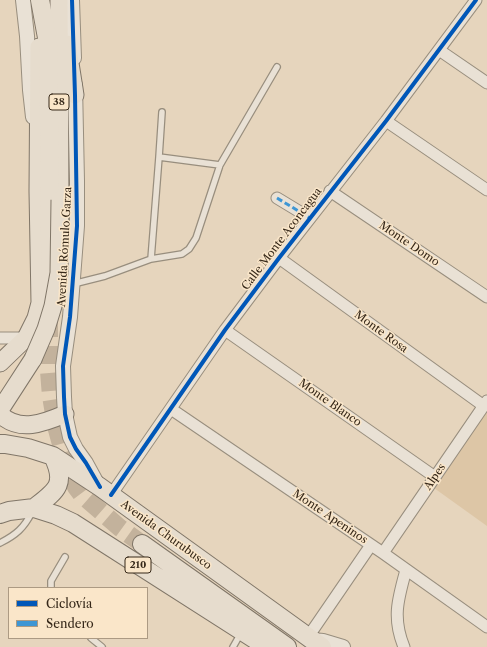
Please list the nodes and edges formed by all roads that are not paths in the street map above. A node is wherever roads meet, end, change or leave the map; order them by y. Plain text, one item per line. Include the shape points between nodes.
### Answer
1 (23, 0) edge
2 (39, 0) edge
3 (476, 0) edge
4 (63, 1) edge
5 (439, 50) junction
6 (277, 67) dead end
7 (487, 83) edge
8 (75, 95) joint
9 (162, 112) dead end
10 (386, 121) junction
11 (38, 133) junction
12 (159, 157) junction
13 (220, 165) junction
14 (487, 190) edge
15 (330, 191) junction
16 (277, 198) dead end
17 (310, 218) junction
18 (151, 258) junction
19 (278, 258) junction
20 (72, 284) junction
21 (487, 297) edge
22 (49, 302) tunnel mouth
23 (225, 330) junction
24 (0, 338) edge
25 (26, 338) junction
26 (0, 362) edge
27 (486, 403) edge
28 (171, 409) junction
29 (0, 410) edge
30 (0, 414) edge
31 (65, 414) junction
32 (0, 444) edge
33 (52, 456) junction
34 (435, 477) junction
35 (105, 491) junction
36 (34, 508) junction
37 (0, 514) edge
38 (0, 543) edge
39 (142, 544) tunnel mouth
40 (371, 545) junction
41 (383, 553) junction
42 (65, 557) dead end
43 (406, 570) junction
44 (51, 587) edge
45 (487, 627) edge
46 (92, 639) edge
47 (256, 641) edge
48 (314, 641) edge
49 (102, 647) edge
50 (233, 647) edge
51 (288, 647) edge
52 (343, 647) edge
53 (404, 647) edge

1 - 11 street, Avenida Rómulo Garza via 30,101
2 - 11 main road, Avenida Rómulo Garza / 38
2 - 22 highway via 48,43 51,270
3 - 5 street, Calle Monte Aconcagua
4 - 8 main road
4 - 29 main road, Avenida Rómulo Garza / 38, bridge via 59,273 46,329 33,358
5 - 7 street
5 - 10 street, Calle Monte Aconcagua
6 - 13 lane
8 - 20 street, Avenida Rómulo Garza / 38 via 76,226
9 - 12 lane
10 - 14 street
10 - 15 street, Calle Monte Aconcagua
11 - 25 main road, Avenida Rómulo Garza / 38 via 40,303
12 - 13 lane
12 - 18 lane
13 - 18 lane via 196,238 189,249 182,254
15 - 17 street, Calle Monte Aconcagua
15 - 21 street, Monte Domo
16 - 17 street
17 - 19 street, Calle Monte Aconcagua
18 - 20 lane via 105,276
19 - 23 street, Calle Monte Aconcagua
19 - 27 street, Monte Rosa
20 - 31 street, Avenida Rómulo Garza / 38 via 64,366
23 - 28 street, Calle Monte Aconcagua
23 - 34 street, Monte Blanco
24 - 25 street
25 - 26 main road, Avenida Rómulo Garza / 38
27 - 34 street, Alpes
28 - 35 street, Calle Monte Aconcagua
28 - 40 street, Monte Apeninos
30 - 31 main road via 5,419 24,425
31 - 35 street, Avenida Rómulo Garza / 38 via 76,450
32 - 33 highway, Avenida Churubusco via 28,448
33 - 35 highway, Avenida Churubusco
33 - 36 highway via 59,470 59,483 50,496
34 - 41 street, Alpes
35 - 48 highway, Avenida Churubusco
36 - 37 highway, 210
36 - 38 lane via 21,529
36 - 47 highway, 210 via 73,523
39 - 51 highway
40 - 41 street, Monte Apeninos
40 - 48 street
41 - 43 street, Monte Apeninos
42 - 44 lane
43 - 45 street, Monte Apeninos
43 - 53 street via 396,612
46 - 49 lane
47 - 50 lane
48 - 52 street

